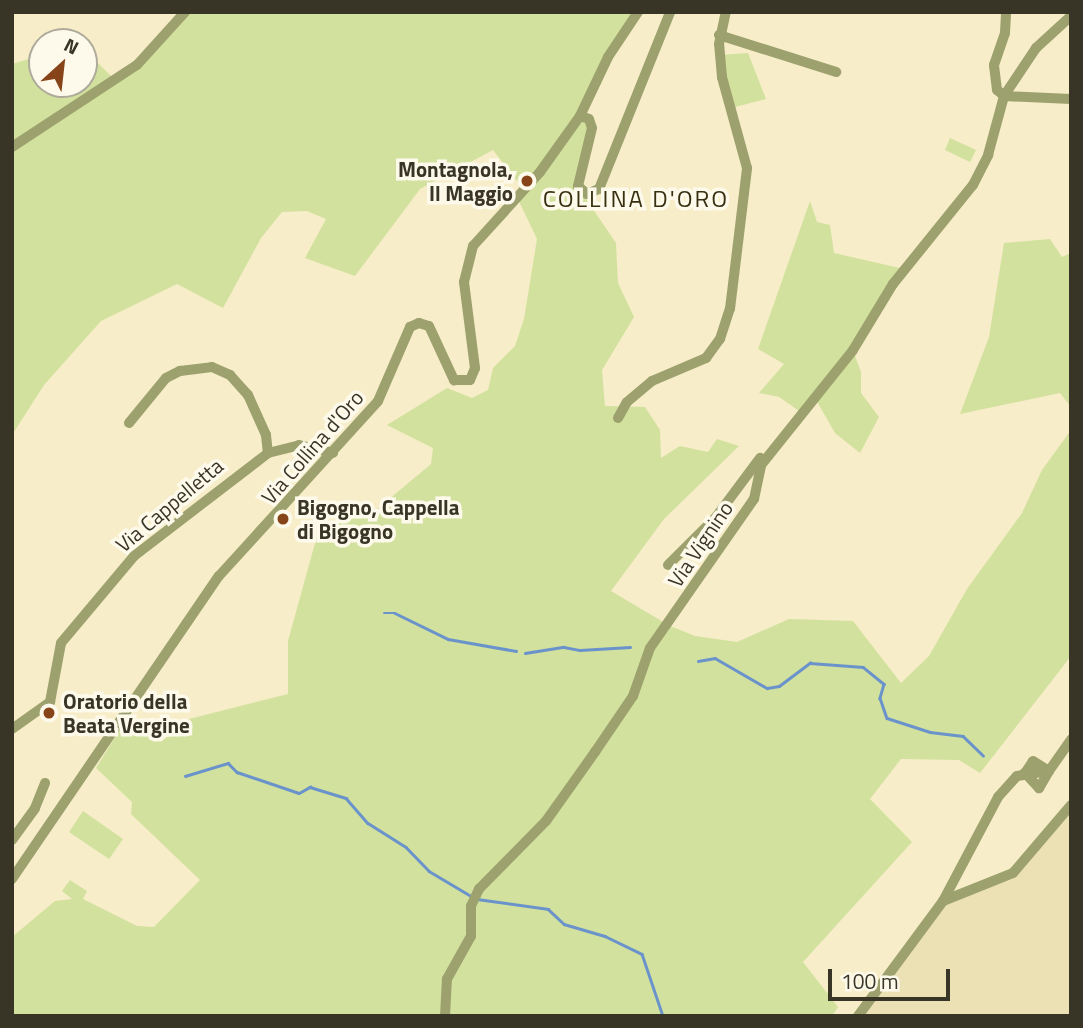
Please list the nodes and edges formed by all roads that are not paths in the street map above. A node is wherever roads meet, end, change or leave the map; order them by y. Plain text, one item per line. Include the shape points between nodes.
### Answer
1 (185, 12) edge
2 (638, 12) edge
3 (670, 12) edge
4 (726, 12) edge
5 (1006, 12) edge
6 (1071, 16) edge
7 (719, 34) junction
8 (836, 72) dead end
9 (1004, 96) junction
10 (1071, 99) edge
11 (580, 116) junction
12 (12, 147) edge
13 (618, 418) dead end
14 (129, 423) dead end
15 (780, 436) junction
16 (268, 453) junction
17 (333, 453) junction
18 (667, 565) dead end
19 (12, 729) edge
20 (1067, 743) edge
21 (45, 783) dead end
22 (1071, 805) edge
23 (12, 840) edge
24 (13, 877) edge
25 (943, 901) junction
26 (445, 1016) edge
27 (858, 1016) edge

1 - 12 street via 137,65
2 - 11 street via 603,67
3 - 11 street via 599,189 587,194 579,190 577,181 592,124
4 - 7 street
5 - 9 street via 1005,33 994,65 997,90
6 - 9 street, Via Vignino via 1036,48
7 - 8 street
7 - 13 street via 722,77 747,168 730,309 720,339 706,358 652,381 627,402
9 - 10 street
9 - 15 street, Via Vignino via 978,178 893,284 853,350
11 - 17 street, Via Collina d'Oro via 540,172 473,246 464,292 473,375 465,383 454,380 433,331 423,323 415,324 407,332 383,394
14 - 16 street via 166,378 180,371 212,367 230,376 248,395 266,435
15 - 18 street via 716,517
15 - 26 street, Via Vignino via 761,464 754,499 650,648 634,696 547,821 479,889 472,902 471,936 447,979
16 - 17 street, Via Cappelletta via 299,445
16 - 19 street, Via Cappelletta via 134,556 59,648 50,702
17 - 24 street, Via Collina d'Oro via 219,576
20 - 25 street via 1049,771 1022,775 988,811
21 - 23 street via 35,808
22 - 25 street via 1013,873
25 - 27 street

